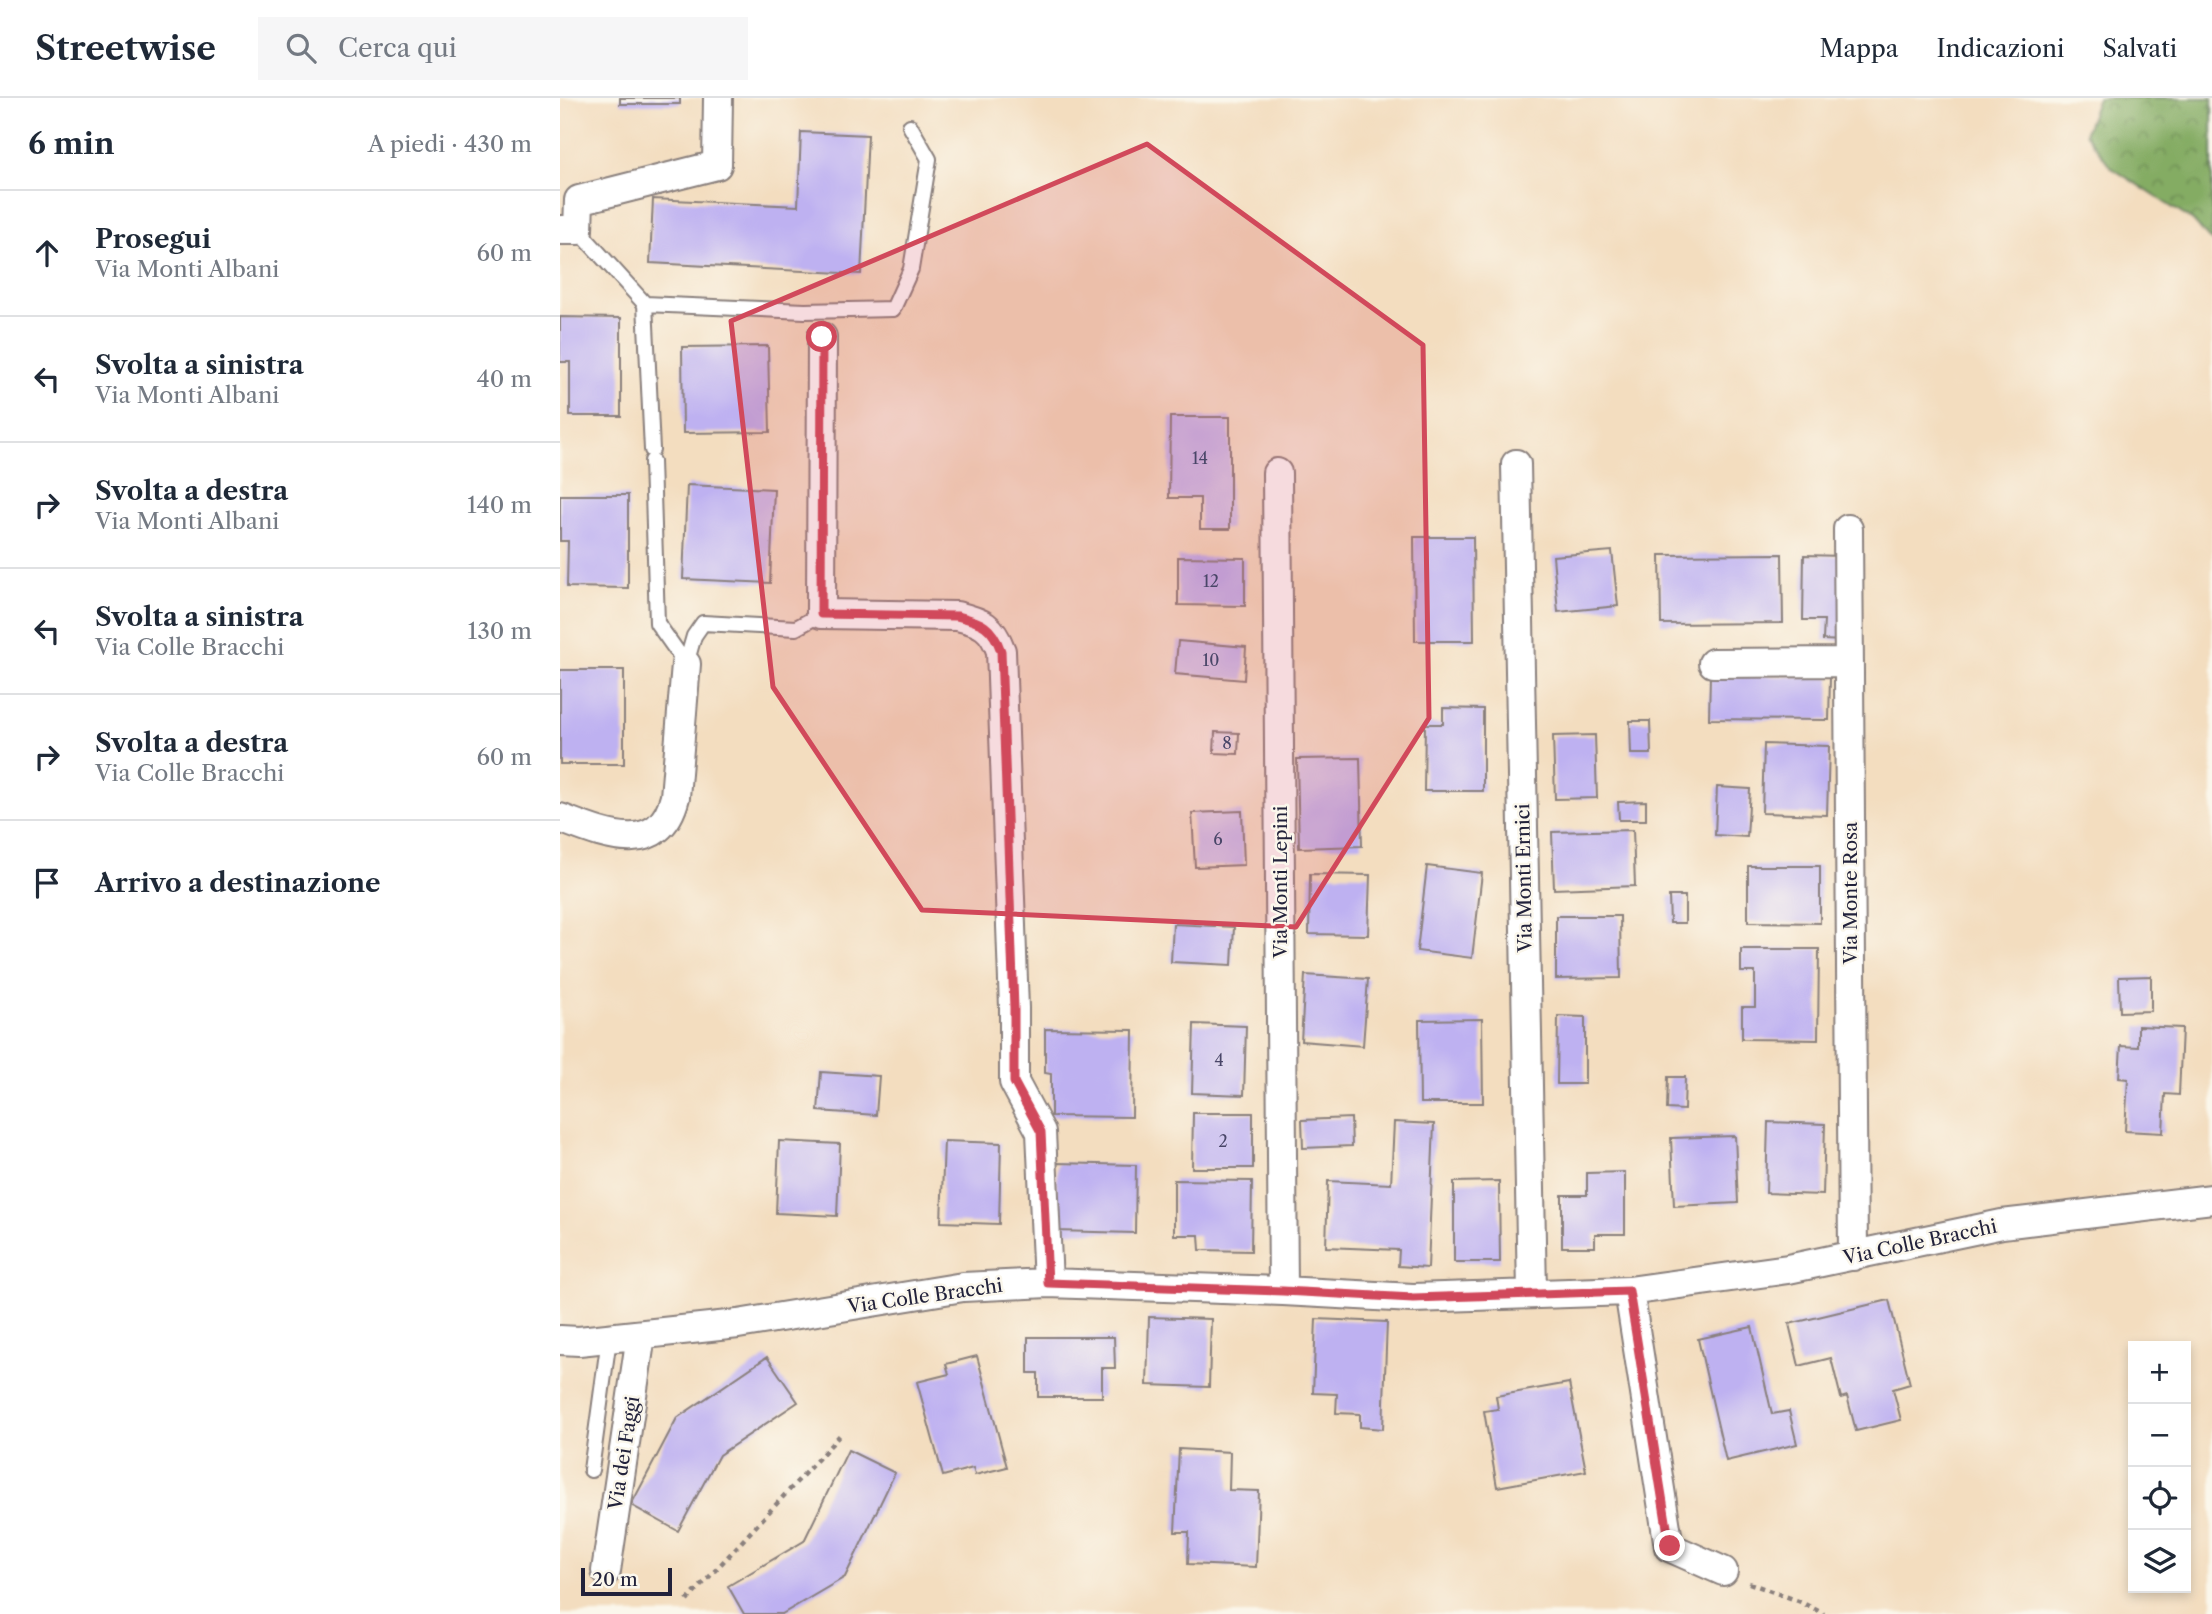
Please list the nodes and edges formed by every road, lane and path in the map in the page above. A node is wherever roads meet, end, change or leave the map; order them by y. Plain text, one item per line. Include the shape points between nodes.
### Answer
1 (718, 98) edge
2 (910, 126) dead end
3 (569, 230) edge
4 (645, 304) junction
5 (822, 337) dead end
6 (1516, 464) dead end
7 (1277, 473) dead end
8 (1848, 529) dead end
9 (821, 614) junction
10 (1849, 662) junction
11 (1713, 663) dead end
12 (686, 664) junction
13 (560, 818) edge
14 (2212, 1199) edge
15 (1853, 1256) junction
16 (1048, 1283) junction
17 (1283, 1291) junction
18 (1629, 1291) junction
19 (1532, 1293) junction
20 (641, 1335) junction
21 (609, 1338) junction
22 (560, 1340) edge
23 (840, 1435) dead end
24 (591, 1470) dead end
25 (606, 1571) dead end
26 (1723, 1571) joint
27 (687, 1601) dead end
28 (1824, 1614) edge

1 - 3 street via 717,165 579,200
2 - 4 lane via 929,159 911,269 893,309 805,311
3 - 4 lane
4 - 12 lane via 657,623
5 - 9 street
6 - 19 street, Via Monti Ernici
7 - 17 street, Via Monti Lepini
8 - 10 street, Via Monte Rosa
9 - 12 lane via 796,628 703,624 694,636
9 - 16 street via 957,616 990,629 1001,651 1014,1082 1041,1132
10 - 11 street
10 - 15 street, Via Monte Rosa
12 - 13 street via 675,797 665,822 645,835 628,838
14 - 15 street, Via Colle Bracchi via 2002,1224
15 - 18 street, Via Colle Bracchi
16 - 17 street, Via Colle Bracchi
16 - 20 street, Via Colle Bracchi via 964,1287
17 - 19 street, Via Colle Bracchi via 1413,1298
18 - 19 street, Via Colle Bracchi
18 - 26 street via 1670,1546
20 - 21 street, Via Colle Bracchi
20 - 25 street, Via dei Faggi
21 - 22 street, Via Colle Bracchi
21 - 24 lane
23 - 27 path
26 - 28 path

